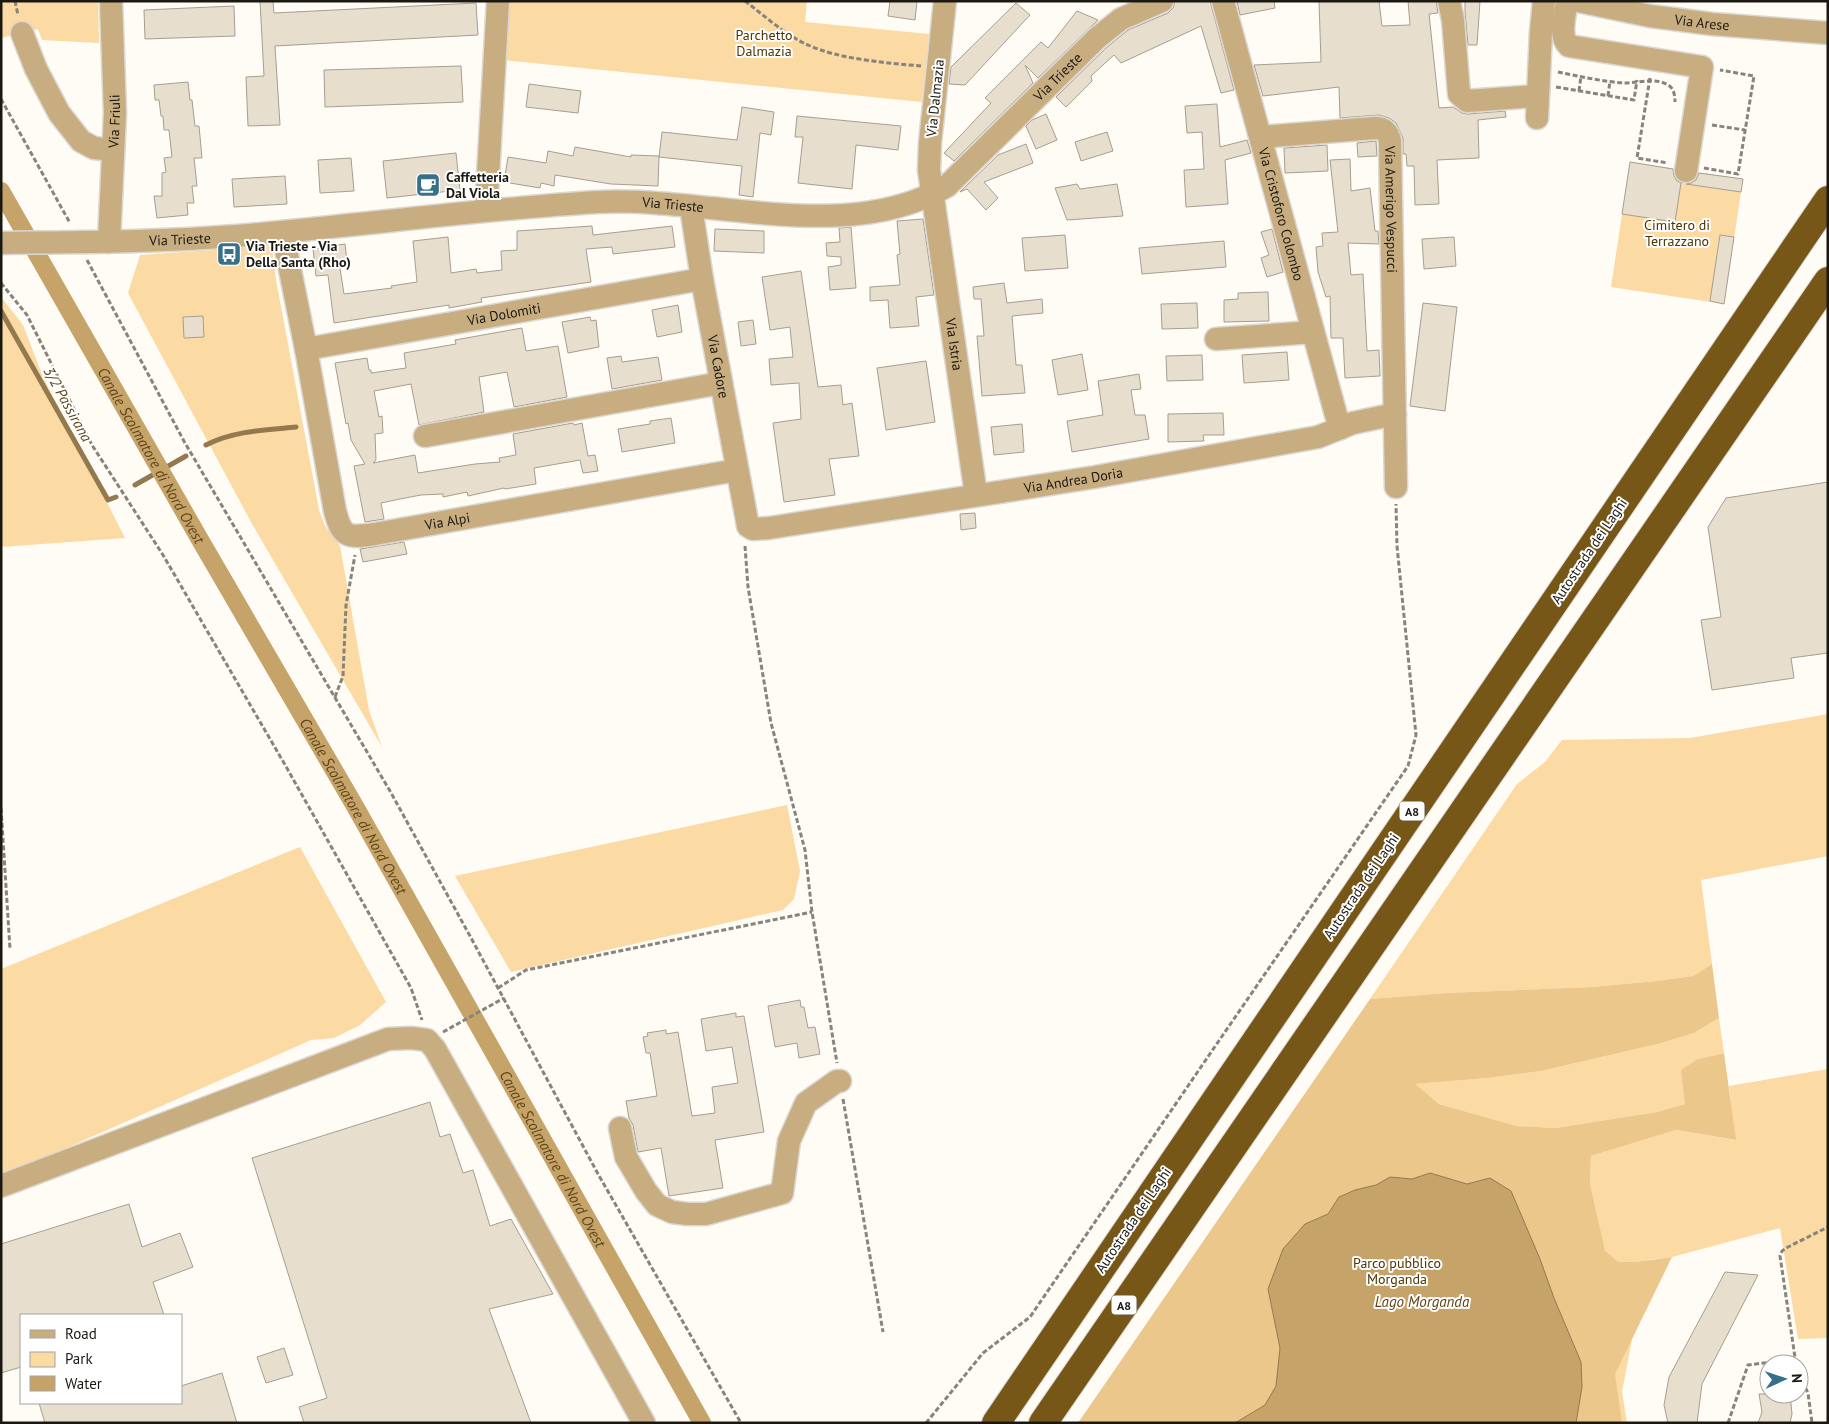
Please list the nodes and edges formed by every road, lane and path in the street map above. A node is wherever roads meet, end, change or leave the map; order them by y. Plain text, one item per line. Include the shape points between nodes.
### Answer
1 (111, 1) edge
2 (498, 1) edge
3 (745, 1) edge
4 (944, 1) edge
5 (1162, 1) edge
6 (1223, 1) edge
7 (1449, 1) edge
8 (1544, 1) edge
9 (1567, 1) edge
10 (1578, 1) edge
11 (22, 33) dead end
12 (1828, 33) edge
13 (1640, 57) junction
14 (923, 66) dead end
15 (1554, 66) dead end
16 (1581, 76) junction
17 (1610, 80) junction
18 (1637, 82) junction
19 (1544, 91) junction
20 (1579, 91) junction
21 (1608, 96) junction
22 (1, 99) edge
23 (1537, 118) dead end
24 (1693, 122) junction
25 (1745, 130) dead end
26 (1261, 137) junction
27 (113, 150) junction
28 (1686, 171) dead end
29 (933, 194) junction
30 (1828, 200) edge
31 (691, 207) junction
32 (486, 210) junction
33 (284, 232) junction
34 (108, 242) junction
35 (1, 243) edge
36 (75, 243) junction
37 (702, 279) junction
38 (1828, 281) edge
39 (1, 283) edge
40 (1313, 332) junction
41 (1216, 339) dead end
42 (306, 349) junction
43 (721, 383) junction
44 (1395, 414) junction
45 (1341, 428) junction
46 (425, 436) dead end
47 (738, 470) junction
48 (1396, 487) joint
49 (976, 495) junction
50 (748, 526) junction
51 (358, 537) junction
52 (335, 697) junction
53 (1, 808) edge
54 (812, 912) junction
55 (10, 949) dead end
56 (498, 988) junction
57 (504, 998) junction
58 (449, 1029) dead end
59 (427, 1040) junction
60 (840, 1081) junction
61 (620, 1128) dead end
62 (1, 1186) edge
63 (1828, 1227) edge
64 (883, 1332) dead end
65 (1794, 1354) edge
66 (1759, 1364) edge
67 (1809, 1400) edge
68 (644, 1423) edge
69 (741, 1423) edge
70 (926, 1423) edge
71 (996, 1423) edge
72 (1043, 1423) edge
73 (1728, 1423) edge
74 (1812, 1423) edge

1 - 27 street, Via Friuli via 115,94
2 - 32 street
3 - 14 path via 808,45 851,57
4 - 29 street, Via Dalmazia via 930,143 929,170
5 - 29 street, Via Trieste via 1121,19 1097,38 947,186
6 - 26 street, Via Cristoforo Colombo
7 - 19 street via 1458,94 1467,101
8 - 19 street via 1541,31
9 - 13 street via 1563,36 1569,46
10 - 12 street, Via Arese via 1650,16 1712,24
11 - 27 street via 59,113 81,141 94,148
13 - 18 path
13 - 24 street via 1702,67
15 - 16 path via 1556,71
16 - 17 path
16 - 20 path
17 - 18 path
17 - 21 path
18 - 21 path via 1634,100
18 - 24 path via 1643,80 1669,85 1679,116
19 - 20 path
19 - 23 street
20 - 21 path
22 - 36 path via 57,199
24 - 25 path
24 - 28 street
26 - 40 street, Via Cristoforo Colombo
26 - 44 street, Via Amerigo Vespucci via 1375,128 1386,130 1389,135
27 - 34 street, Via Friuli
29 - 31 street, Via Trieste via 892,209 830,216
29 - 49 street, Via Istria
30 - 71 highway, Autostrada dei Laghi / A8
31 - 32 street, Via Trieste via 601,202
31 - 37 street, Via Cadore
32 - 33 street, Via Trieste
33 - 34 street, Via Trieste
33 - 42 street
34 - 36 street, Via Trieste
35 - 36 street, Via Trieste
36 - 52 path via 185,443
37 - 42 street, Via Dolomiti
37 - 43 street, Via Cadore
38 - 72 highway, A8
39 - 59 path via 27,315 92,445 163,555 304,797 411,988
40 - 41 street
40 - 45 street, Via Cristoforo Colombo
42 - 51 street via 339,526 345,534
43 - 46 street
43 - 47 street, Via Cadore
44 - 45 street, Via Andrea Doria
44 - 48 street
45 - 49 street, Via Andrea Doria via 1318,437
47 - 50 street, Via Cadore
47 - 51 street, Via Alpi
48 - 70 path via 1397,546 1416,735 1408,766 1030,1317 983,1353
49 - 50 street, Via Andrea Doria via 769,528 753,529
50 - 54 path via 744,548 748,587 771,723 805,850
51 - 52 path via 346,605 343,676
52 - 56 path
53 - 55 path
54 - 56 path via 526,970
54 - 60 path
56 - 57 path
57 - 58 path
57 - 69 path via 598,1174
59 - 62 street via 388,1039
59 - 68 street via 435,1049
60 - 61 street via 806,1103 789,1141 782,1192 706,1214 672,1212 657,1205 626,1157
60 - 64 path
63 - 65 path via 1782,1251 1780,1256
66 - 73 path via 1748,1365
67 - 74 path

